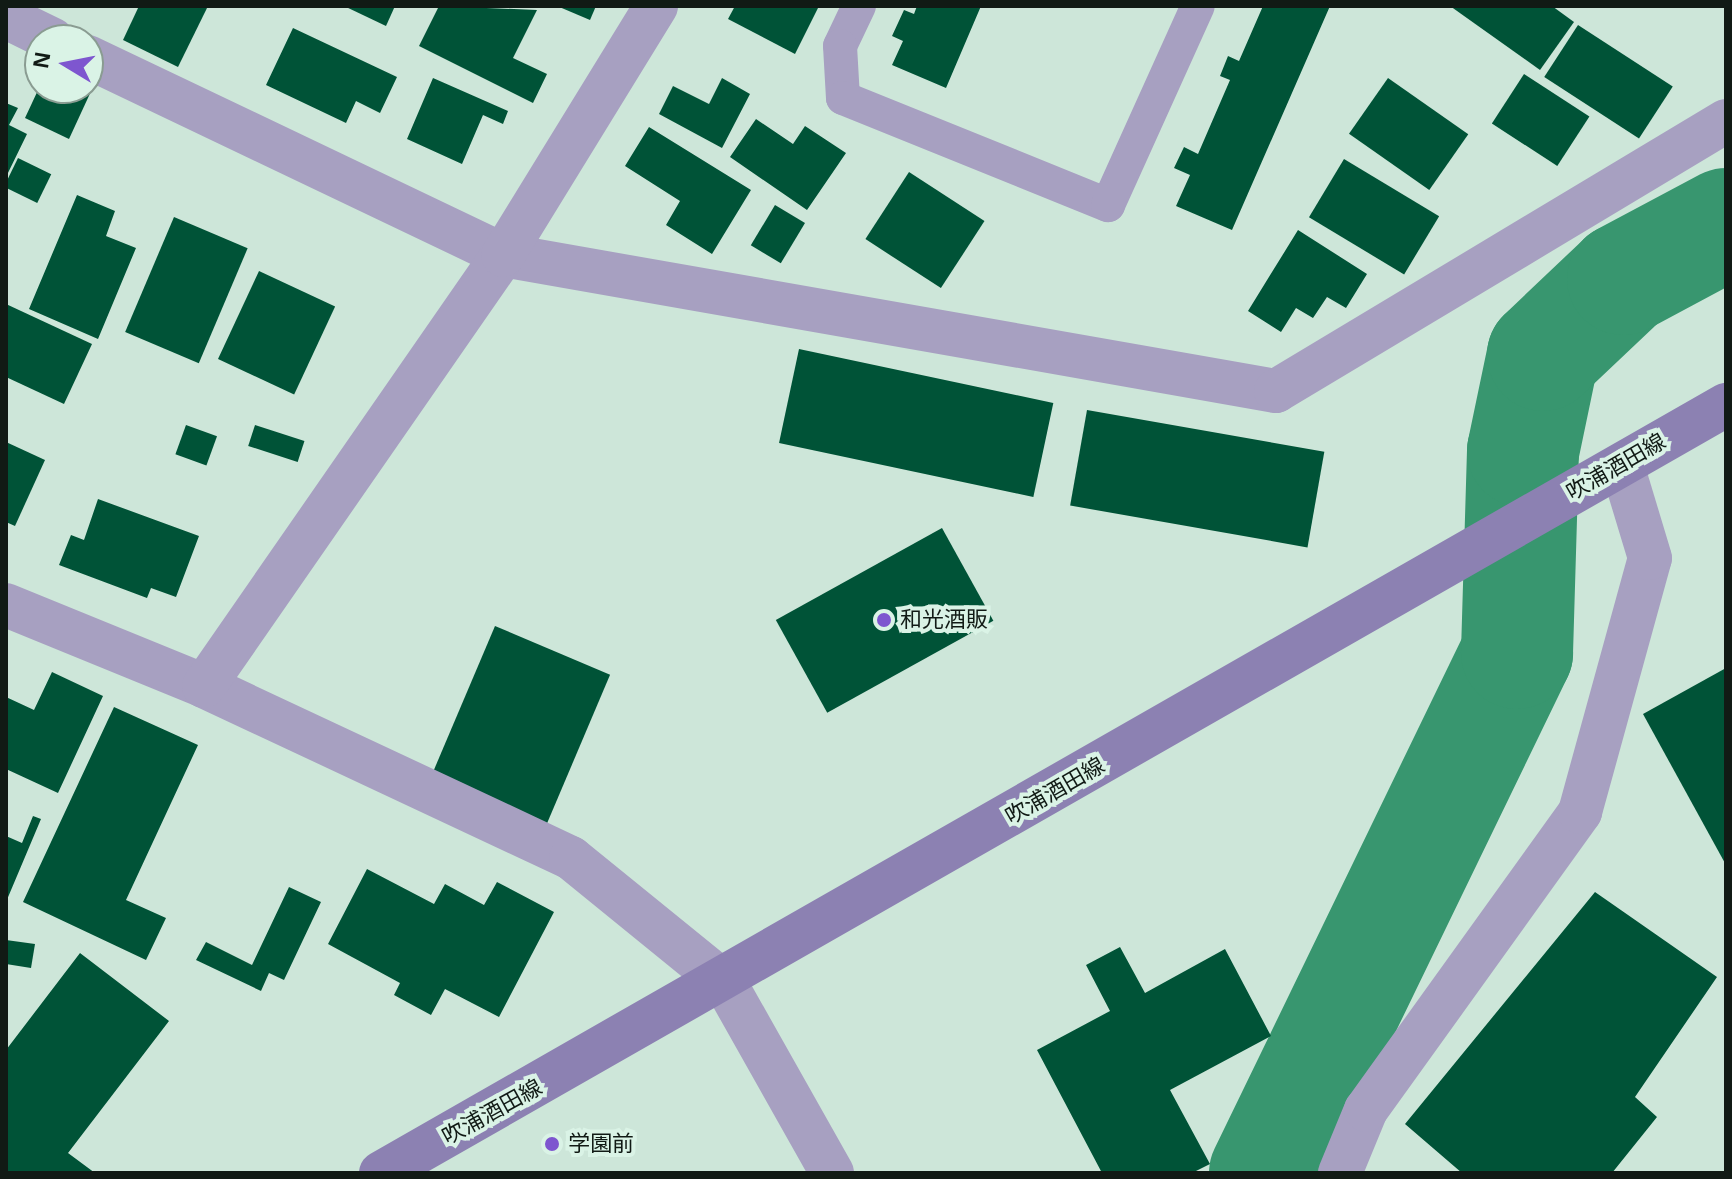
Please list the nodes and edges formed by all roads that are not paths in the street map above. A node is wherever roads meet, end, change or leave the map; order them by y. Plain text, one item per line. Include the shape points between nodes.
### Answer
1 (656, 6) edge
2 (859, 6) edge
3 (1198, 6) edge
4 (6, 17) edge
5 (24, 26) edge
6 (104, 65) edge
7 (1726, 121) edge
8 (503, 255) junction
9 (1726, 405) edge
10 (1622, 465) junction
11 (11, 617) edge
12 (204, 686) junction
13 (725, 983) junction
14 (381, 1173) edge
15 (832, 1173) edge
16 (1340, 1173) edge

1 - 8 street
2 - 3 lane via 840,46 843,98 1108,205
4 - 5 street
6 - 8 street
7 - 8 street via 1276,391
8 - 12 street
9 - 10 main road, 吹浦酒田線
10 - 13 main road, 吹浦酒田線
10 - 16 street via 1650,558 1580,812 1366,1110
11 - 12 street
12 - 13 street via 571,858
13 - 14 main road, 吹浦酒田線
13 - 15 street

